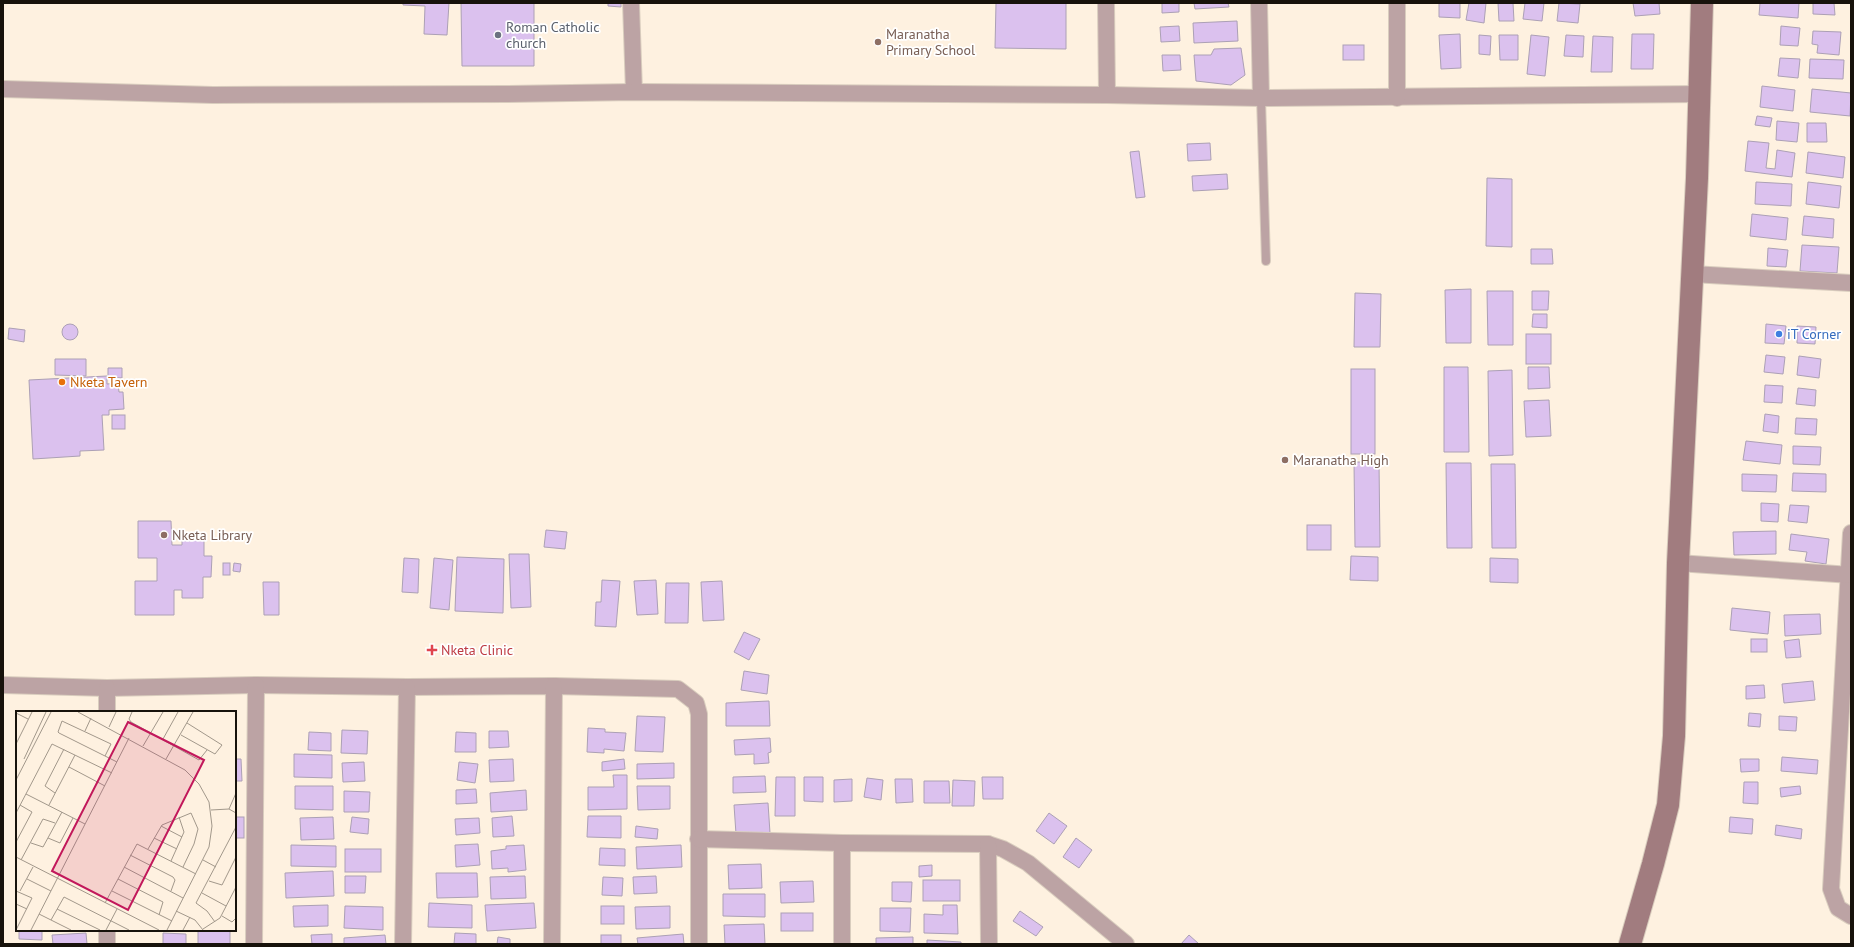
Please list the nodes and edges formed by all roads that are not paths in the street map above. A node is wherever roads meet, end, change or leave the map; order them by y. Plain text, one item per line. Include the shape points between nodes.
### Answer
1 (631, 3) edge
2 (1106, 3) edge
3 (1259, 3) edge
4 (1397, 3) edge
5 (1702, 3) edge
6 (3, 89) edge
7 (634, 92) junction
8 (1107, 94) junction
9 (1701, 94) junction
10 (1261, 98) junction
11 (1397, 98) junction
12 (1266, 261) dead end
13 (1692, 274) junction
14 (1851, 282) edge
15 (1851, 532) edge
16 (1678, 563) junction
17 (1850, 575) edge
18 (256, 684) junction
19 (3, 685) edge
20 (554, 686) junction
21 (407, 687) junction
22 (108, 688) junction
23 (108, 711) edge
24 (698, 839) junction
25 (842, 843) junction
26 (988, 844) junction
27 (1851, 916) edge
28 (107, 931) edge
29 (107, 944) edge
30 (254, 944) edge
31 (403, 944) edge
32 (552, 944) edge
33 (699, 944) edge
34 (842, 944) edge
35 (989, 944) edge
36 (1126, 944) edge
37 (1630, 944) edge

1 - 7 street
2 - 8 street
3 - 10 street
4 - 11 street
5 - 9 street
6 - 7 street via 213,95
7 - 8 street
8 - 10 street
9 - 11 street
9 - 13 street
10 - 11 street
10 - 12 lane
13 - 14 street
13 - 16 street
15 - 17 street
16 - 17 street
16 - 37 street via 1674,736 1668,805
17 - 27 street via 1831,889 1838,908
18 - 21 street
18 - 22 street
18 - 30 street
19 - 22 street
20 - 21 street
20 - 24 street via 678,689 696,703 699,714
20 - 32 street
21 - 31 street
22 - 23 street
24 - 25 street
24 - 33 street
25 - 26 street
25 - 34 street
26 - 35 street
26 - 36 street via 1003,848 1028,863
28 - 29 street

